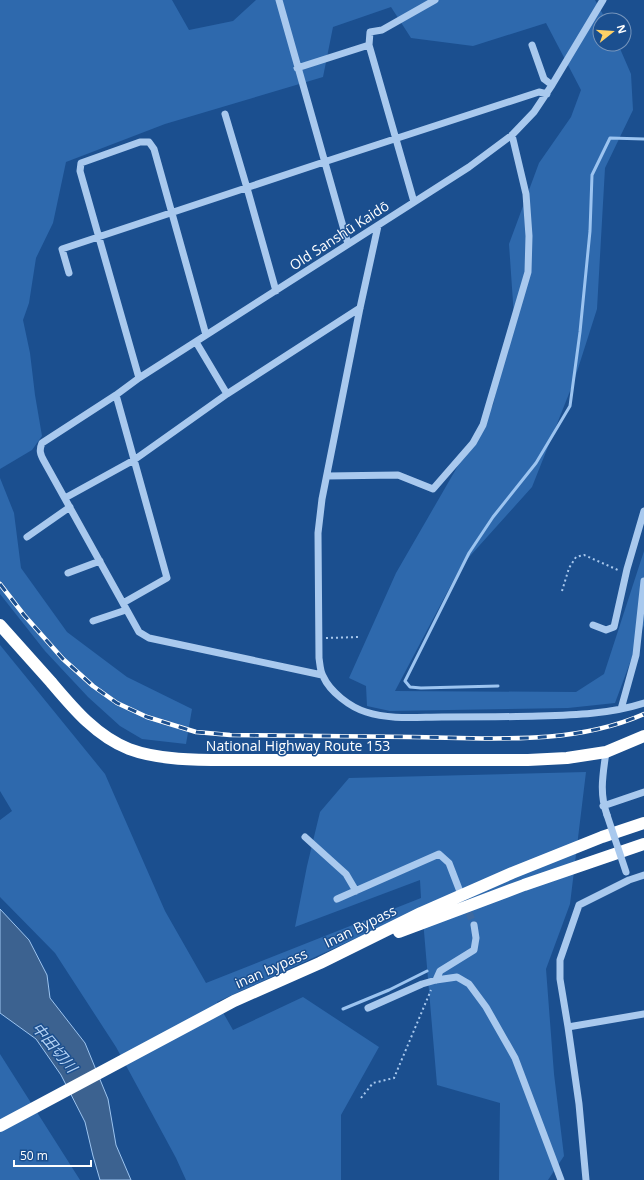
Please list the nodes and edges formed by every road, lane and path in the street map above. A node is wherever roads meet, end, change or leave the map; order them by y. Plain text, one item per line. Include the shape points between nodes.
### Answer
1 (279, 0) edge
2 (435, 0) edge
3 (603, 0) edge
4 (532, 45) dead end
5 (369, 46) junction
6 (297, 68) junction
7 (552, 85) junction
8 (547, 94) junction
9 (225, 114) dead end
10 (512, 135) junction
11 (395, 139) junction
12 (324, 162) junction
13 (247, 188) junction
14 (414, 202) junction
15 (171, 212) junction
16 (378, 226) junction
17 (98, 237) junction
18 (348, 244) junction
19 (69, 273) dead end
20 (276, 291) junction
21 (360, 308) junction
22 (206, 335) junction
23 (196, 342) junction
24 (139, 378) junction
25 (227, 394) junction
26 (116, 396) junction
27 (134, 460) junction
28 (327, 476) junction
29 (65, 498) junction
30 (70, 508) junction
31 (644, 511) edge
32 (27, 537) dead end
33 (100, 561) junction
34 (68, 573) dead end
35 (626, 574) junction
36 (644, 581) edge
37 (562, 591) dead end
38 (125, 606) junction
39 (93, 621) dead end
40 (0, 625) edge
41 (593, 625) dead end
42 (359, 637) dead end
43 (319, 638) junction
44 (322, 675) junction
45 (644, 703) edge
46 (621, 710) junction
47 (644, 736) edge
48 (606, 752) junction
49 (644, 792) edge
50 (603, 806) junction
51 (644, 823) edge
52 (305, 837) dead end
53 (644, 844) edge
54 (644, 875) edge
55 (629, 880) junction
56 (459, 889) dead end
57 (356, 891) junction
58 (337, 899) dead end
59 (474, 925) tunnel mouth
60 (320, 962) junction
61 (436, 980) junction
62 (234, 1001) joint
63 (368, 1008) dead end
64 (644, 1014) edge
65 (568, 1027) junction
66 (361, 1098) dead end
67 (0, 1126) edge
68 (561, 1180) edge
69 (586, 1180) edge

1 - 6 street
2 - 5 street via 382,30 370,32
3 - 7 street, Old Sanshū Kaidō
4 - 7 street via 544,78
5 - 6 street
5 - 11 street
6 - 12 street
7 - 8 street, Old Sanshū Kaidō
8 - 10 street, Old Sanshū Kaidō
8 - 11 street via 539,92
9 - 13 street
10 - 14 street, Old Sanshū Kaidō via 469,167
10 - 28 street via 526,194 528,272 483,425 473,443 433,489 398,475
11 - 12 street
11 - 14 street
12 - 13 street
12 - 18 street
13 - 15 street
13 - 20 street
14 - 16 street, Old Sanshū Kaidō
15 - 17 street
15 - 17 street via 154,149 149,142 140,142 81,163 80,171
15 - 22 street
16 - 18 street, Old Sanshū Kaidō
16 - 21 street
17 - 19 street via 62,249
17 - 24 street
18 - 20 street, Old Sanshū Kaidō
20 - 22 street, Old Sanshū Kaidō
21 - 25 street
21 - 28 street
22 - 23 street, Old Sanshū Kaidō
23 - 24 street, Old Sanshū Kaidō
23 - 25 street
24 - 26 street, Old Sanshū Kaidō
25 - 27 street
26 - 27 street
26 - 29 street, Old Sanshū Kaidō via 42,443 40,454
27 - 29 street
27 - 38 street via 167,578
28 - 43 street via 318,533
29 - 30 street
30 - 32 street
30 - 33 street
31 - 35 street
33 - 34 street
33 - 38 street
35 - 37 path via 584,555 576,557 569,568
35 - 41 street via 614,627 606,630
36 - 46 street via 636,654
38 - 39 street
38 - 44 street via 139,632 149,638
40 - 48 highway, National Highway Route 153 via 95,729 129,749 149,754 190,760 528,760
42 - 43 path
43 - 44 street
44 - 46 street via 335,692 350,705 385,717 577,715
45 - 46 street
47 - 48 highway, National Highway Route 153
48 - 50 street
49 - 50 street
50 - 55 street, bridge
51 - 60 highway, Inan Bypass via 512,873
52 - 57 street via 346,874
53 - 60 highway, Inan Bypass via 524,885
54 - 55 street
55 - 65 street via 579,905 560,960 560,979
56 - 57 street via 448,863 439,854
57 - 58 street
59 - 61 street via 474,950 440,971
60 - 62 highway, inan bypass
61 - 63 street
61 - 66 path via 394,1078 373,1083
61 - 68 street via 457,977 469,984 486,1007 515,1058
62 - 67 highway, Inan Bypass
64 - 65 street
65 - 69 street

